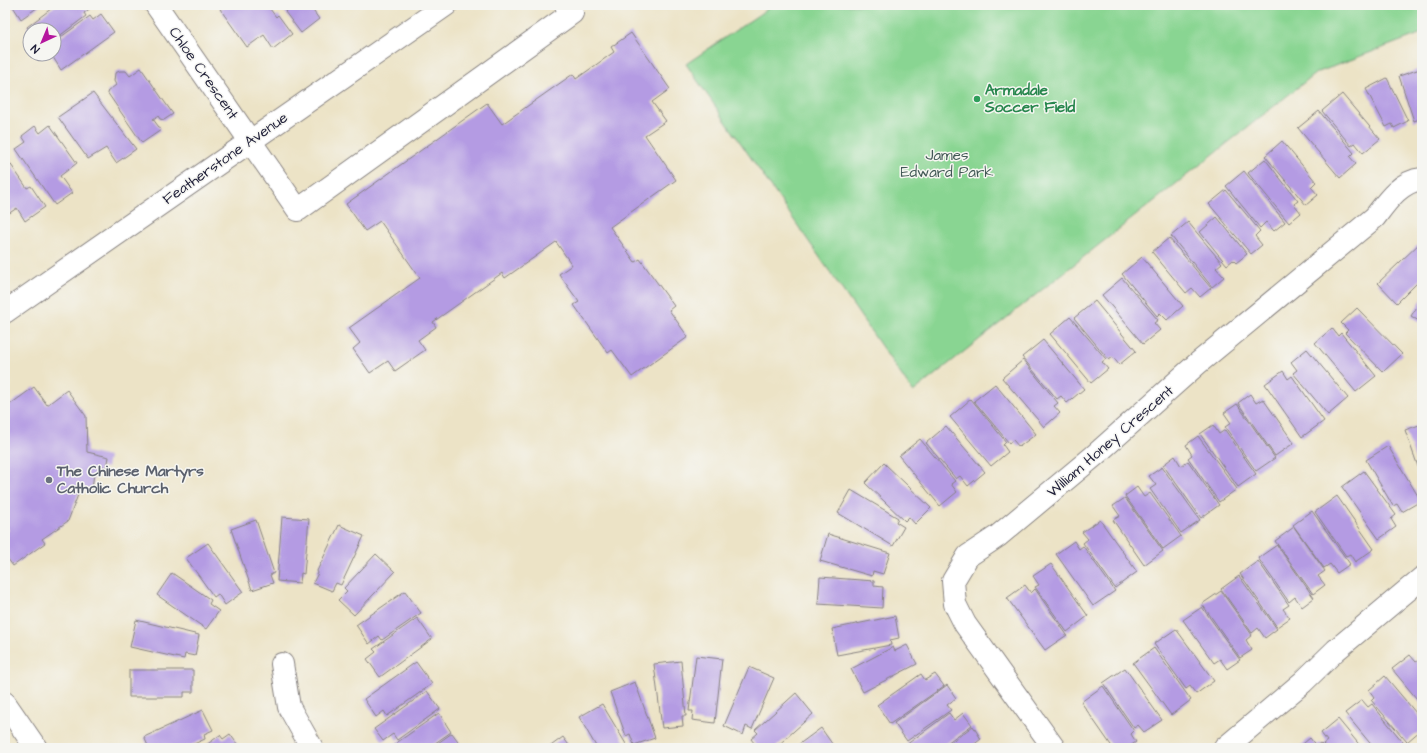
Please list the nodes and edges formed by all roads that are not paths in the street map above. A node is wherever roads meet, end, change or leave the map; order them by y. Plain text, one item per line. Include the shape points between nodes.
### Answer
1 (156, 5) edge
2 (446, 5) edge
3 (566, 5) edge
4 (251, 140) junction
5 (1422, 179) edge
6 (5, 312) edge
7 (1422, 578) edge
8 (282, 664) dead end
9 (5, 703) edge
10 (36, 748) edge
11 (312, 748) edge
12 (1054, 748) edge
13 (1224, 748) edge

1 - 4 street, Chloe Crescent
2 - 4 street, Featherstone Avenue
3 - 4 street, Chloe Crescent via 572,13 298,210
4 - 6 street, Featherstone Avenue
5 - 12 street, William Honey Crescent via 1413,180 1393,194 1375,217 1197,364 1094,456 1010,526 968,556 953,581 955,604 965,624
7 - 13 street
8 - 11 street via 289,707
9 - 10 street

